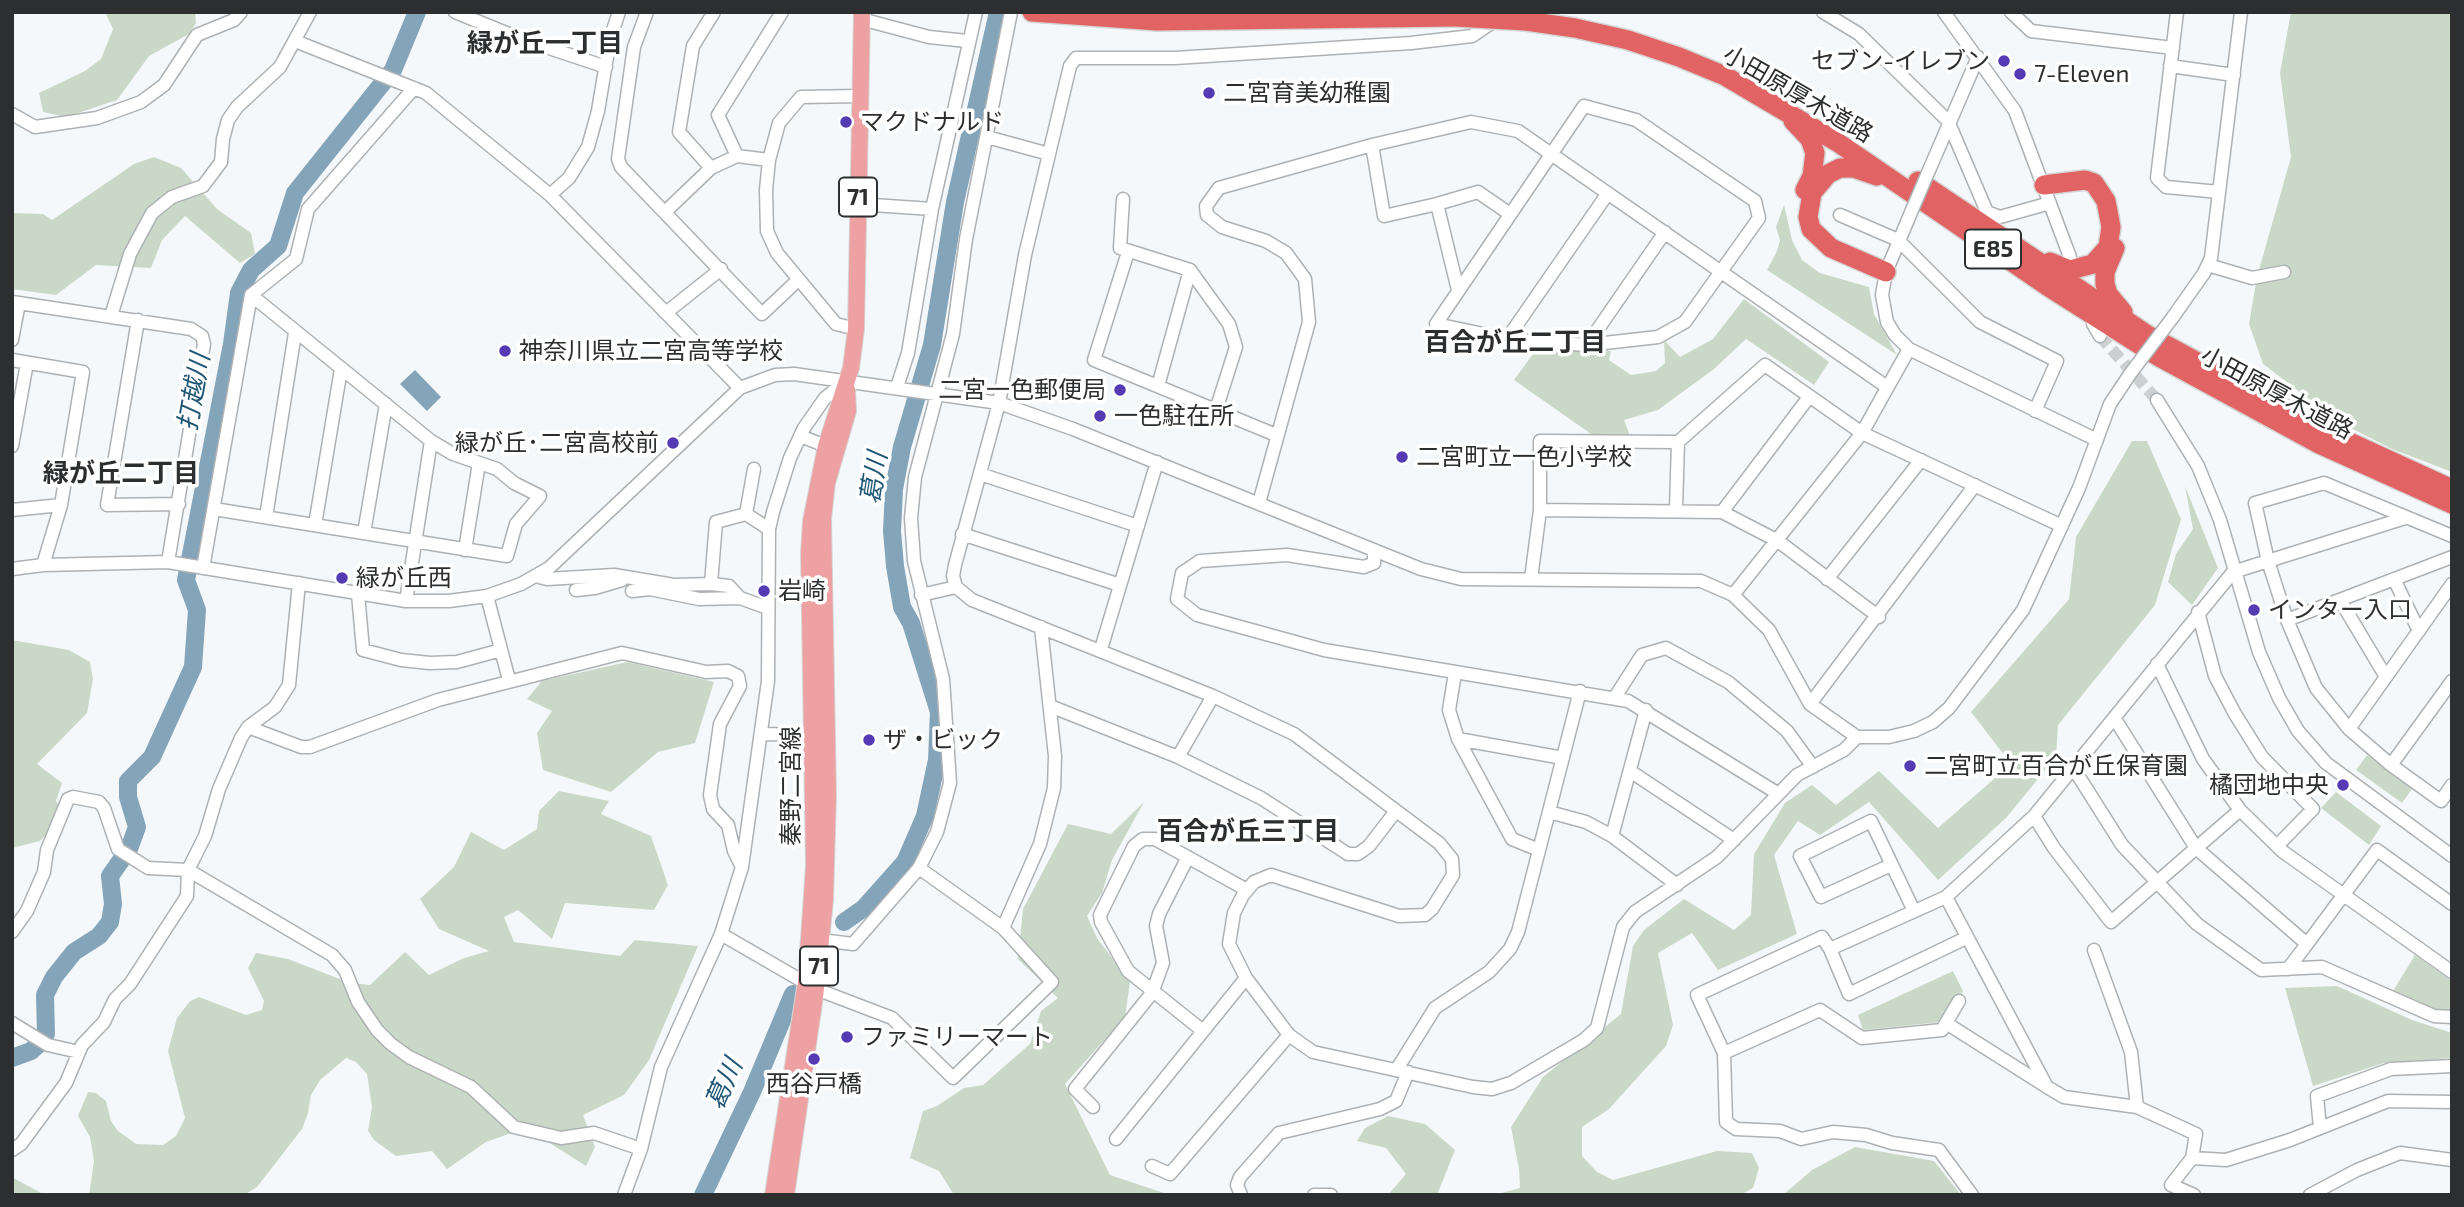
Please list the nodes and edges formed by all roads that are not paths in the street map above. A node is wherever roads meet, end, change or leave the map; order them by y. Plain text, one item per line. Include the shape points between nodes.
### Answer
1 (241, 12) edge
2 (310, 12) edge
3 (456, 12) edge
4 (619, 12) edge
5 (647, 12) edge
6 (714, 12) edge
7 (782, 12) edge
8 (976, 12) edge
9 (1011, 12) edge
10 (1032, 12) edge
11 (1506, 12) edge
12 (1552, 12) edge
13 (1823, 12) edge
14 (1944, 12) edge
15 (2011, 12) edge
16 (2177, 12) edge
17 (2241, 12) edge
18 (862, 16) edge
19 (295, 41) junction
20 (967, 41) junction
21 (2173, 48) junction
22 (1978, 57) junction
23 (2171, 66) junction
24 (606, 67) junction
25 (2234, 75) junction
26 (414, 88) junction
27 (860, 96) junction
28 (1781, 107) junction
29 (12, 114) edge
30 (1948, 121) junction
31 (987, 138) junction
32 (1371, 145) junction
33 (1049, 154) junction
34 (1551, 154) junction
35 (737, 156) junction
36 (769, 160) junction
37 (711, 167) junction
38 (1907, 189) junction
39 (2219, 192) junction
40 (1608, 193) junction
41 (2047, 194) junction
42 (550, 195) junction
43 (1123, 200) dead end
44 (858, 204) junction
45 (1437, 204) junction
46 (932, 209) junction
47 (665, 212) junction
48 (1964, 212) junction
49 (1510, 214) junction
50 (1840, 215) dead end
51 (1664, 232) junction
52 (1898, 240) junction
53 (1128, 252) junction
54 (2070, 257) dead end
55 (2208, 265) junction
56 (721, 270) junction
57 (1190, 270) junction
58 (1721, 272) junction
59 (1886, 272) junction
60 (2284, 272) dead end
61 (798, 280) junction
62 (1458, 290) junction
63 (251, 295) junction
64 (16, 302) edge
65 (667, 312) junction
66 (111, 316) junction
67 (138, 320) junction
68 (2093, 324) dead end
69 (856, 329) junction
70 (295, 333) junction
71 (2147, 334) junction
72 (2100, 336) tunnel mouth
73 (1507, 339) junction
74 (12, 340) edge
75 (1587, 345) junction
76 (1909, 349) junction
77 (12, 360) edge
78 (27, 363) junction
79 (341, 369) junction
80 (847, 380) junction
81 (1158, 386) junction
82 (1887, 387) junction
83 (740, 388) junction
84 (902, 388) junction
85 (935, 392) junction
86 (1810, 397) junction
87 (2157, 400) tunnel mouth
88 (999, 403) junction
89 (386, 404) junction
90 (1216, 410) junction
91 (2035, 411) junction
92 (1862, 433) junction
93 (1276, 435) junction
94 (800, 436) junction
95 (2096, 440) junction
96 (432, 441) junction
97 (1678, 442) junction
98 (12, 446) edge
99 (826, 446) junction
100 (1921, 460) junction
101 (1157, 462) junction
102 (479, 463) junction
103 (754, 469) dead end
104 (980, 474) junction
105 (1975, 485) junction
106 (2452, 489) edge
107 (1259, 503) junction
108 (179, 504) junction
109 (2452, 504) edge
110 (61, 505) junction
111 (214, 509) junction
112 (1676, 509) junction
113 (12, 510) edge
114 (1540, 510) junction
115 (1722, 512) junction
116 (746, 514) junction
117 (266, 517) junction
118 (2405, 518) junction
119 (315, 525) junction
120 (1138, 526) junction
121 (2062, 526) junction
122 (769, 529) junction
123 (364, 533) junction
124 (962, 534) junction
125 (2452, 536) edge
126 (1777, 541) junction
127 (415, 543) junction
128 (465, 550) junction
129 (1374, 550) junction
130 (2452, 557) edge
131 (2267, 561) junction
132 (171, 563) junction
133 (43, 565) junction
134 (200, 567) junction
135 (12, 569) edge
136 (2233, 572) junction
137 (535, 576) junction
138 (1531, 579) junction
139 (1827, 579) junction
140 (2394, 579) junction
141 (299, 583) junction
142 (632, 584) junction
143 (711, 584) junction
144 (1120, 584) junction
145 (956, 587) junction
146 (2451, 588) edge
147 (576, 590) dead end
148 (358, 594) junction
149 (921, 595) junction
150 (1733, 595) junction
151 (487, 596) junction
152 (740, 598) junction
153 (2340, 600) junction
154 (406, 601) junction
155 (768, 608) junction
156 (2198, 612) junction
157 (1879, 617) junction
158 (2287, 620) junction
159 (1041, 627) junction
160 (2419, 631) junction
161 (1101, 649) junction
162 (501, 650) junction
163 (2157, 664) junction
164 (1455, 673) junction
165 (2386, 677) junction
166 (509, 680) junction
167 (2452, 681) edge
168 (1580, 691) junction
169 (1213, 696) junction
170 (1615, 697) junction
171 (1810, 704) junction
172 (1050, 706) junction
173 (1646, 710) junction
174 (2115, 719) junction
175 (248, 727) junction
176 (2349, 729) junction
177 (761, 734) junction
178 (820, 735) junction
179 (1857, 737) junction
180 (1458, 739) junction
181 (1178, 757) junction
182 (1563, 758) junction
183 (2390, 765) junction
184 (1813, 767) junction
185 (2074, 769) junction
186 (1630, 771) junction
187 (2452, 785) edge
188 (1777, 793) junction
189 (2446, 805) edge
190 (2240, 810) junction
191 (1396, 811) junction
192 (1549, 812) junction
193 (2034, 816) junction
194 (1612, 836) junction
195 (1734, 840) junction
196 (2277, 846) junction
197 (2196, 848) junction
198 (1539, 850) junction
199 (2452, 856) edge
200 (1188, 857) junction
201 (1891, 864) junction
202 (743, 867) junction
203 (919, 867) junction
204 (188, 870) junction
205 (2157, 881) junction
206 (1676, 885) junction
207 (1247, 890) junction
208 (2345, 895) junction
209 (1946, 897) junction
210 (2452, 904) edge
211 (1914, 911) junction
212 (1003, 928) junction
213 (12, 932) edge
214 (721, 934) junction
215 (1966, 938) junction
216 (821, 940) junction
217 (2307, 944) junction
218 (1830, 949) junction
219 (2094, 950) dead end
220 (2288, 969) junction
221 (2452, 972) edge
222 (1247, 978) junction
223 (809, 986) junction
224 (1152, 993) junction
225 (1959, 1001) dead end
226 (2452, 1017) edge
227 (12, 1023) edge
228 (1946, 1023) junction
229 (1203, 1031) junction
230 (1289, 1035) junction
231 (79, 1052) junction
232 (1724, 1053) junction
233 (2452, 1066) edge
234 (1403, 1070) junction
235 (2047, 1087) junction
236 (2452, 1102) edge
237 (1093, 1107) dead end
238 (2137, 1107) junction
239 (2320, 1128) junction
240 (1116, 1139) dead end
241 (642, 1149) junction
242 (12, 1150) edge
243 (2192, 1158) junction
244 (2452, 1160) edge
245 (1152, 1166) dead end
246 (624, 1195) edge
247 (773, 1195) edge
248 (786, 1195) edge
249 (1241, 1195) edge
250 (1314, 1195) edge
251 (1331, 1195) edge
252 (1972, 1195) edge
253 (2194, 1195) edge
254 (2310, 1195) edge

1 - 29 street via 234,20 197,35 164,85 141,102 97,118 35,127
2 - 19 street
3 - 24 street
4 - 24 street
5 - 47 street via 635,47 618,159
6 - 37 street via 693,46 679,132
7 - 35 street via 718,115
8 - 20 street
9 - 31 street
10 - 28 highway, 小田原厚木道路 / E85, bridge via 1157,21 1455,16 1526,21 1575,28 1679,57 1726,76
11 - 33 street via 1472,36 1411,43 1175,58 1076,58 1070,66
12 - 48 highway, 小田原厚木道路 / E85 via 1631,29 1730,65 1794,99
13 - 30 street via 1859,34
14 - 22 street
15 - 21 street via 2031,31
16 - 21 street
17 - 25 street
18 - 20 street via 929,37
18 - 27 main road, 秦野二宮線 / 71
19 - 26 street
19 - 66 street via 280,67 228,120 221,162 203,186 172,197 152,214 130,254
20 - 46 street
21 - 23 street
22 - 30 street
22 - 41 street via 2015,111
23 - 25 street
23 - 39 street via 2157,178 2166,187
24 - 42 street via 588,147 569,178
25 - 39 street
26 - 42 street
26 - 63 street via 308,209 296,259
27 - 36 street via 801,97 779,123
27 - 44 main road, 秦野二宮線 / 71
28 - 38 highway, 小田原厚木道路 / E85
28 - 59 highway via 1810,139 1815,153 1812,176 1800,202 1804,229 1820,250 1832,257
30 - 41 street via 1987,212 2000,217
30 - 52 street, bridge
31 - 33 street
31 - 85 street via 953,334
32 - 34 street via 1471,122 1518,131
32 - 45 street via 1384,216
32 - 93 street via 1219,188 1206,206 1207,215 1222,228 1266,241 1286,253 1305,279 1309,322
33 - 88 street via 1025,255
34 - 40 street
34 - 49 street
34 - 58 street via 1584,106 1605,110 1636,120 1755,201 1759,218
35 - 36 street
35 - 37 street
36 - 61 street via 767,231
37 - 47 street
38 - 59 highway via 1868,172 1840,168 1818,182 1808,205 1811,229 1820,240
38 - 109 highway, 小田原厚木道路 / E85 via 2094,317 2225,396
39 - 55 street
40 - 51 street
40 - 73 street
41 - 48 highway via 2085,180 2102,191 2111,238 2093,264 2082,269 2057,266
41 - 54 street
41 - 71 highway via 2078,170 2090,172 2108,185 2119,232 2105,272 2108,294
42 - 65 street
43 - 53 street via 1120,248
44 - 46 street
44 - 69 main road, 秦野二宮線 / 71
45 - 49 street via 1478,192
45 - 62 street
46 - 84 street
47 - 56 street
48 - 71 highway, 小田原厚木道路 / E85
49 - 62 street
50 - 52 street
51 - 58 street
51 - 75 street
52 - 59 street
52 - 91 street via 1980,322 2057,360
53 - 57 street
53 - 81 street via 1094,360
55 - 60 street via 2252,278
55 - 95 street, bridge via 2110,404
56 - 61 street via 761,313
56 - 65 street
57 - 81 street
57 - 90 street via 1230,324 1236,347
58 - 75 street via 1685,322 1658,337
58 - 82 street
59 - 76 street via 1883,308 1891,329
61 - 69 street via 840,327
62 - 73 street via 1436,324
63 - 70 street
63 - 111 street
64 - 66 street
64 - 74 street
65 - 83 street
66 - 67 street
67 - 108 street via 197,331 204,344
67 - 108 street via 107,505
68 - 72 street
69 - 80 main road, 秦野二宮線 / 71
70 - 79 street
70 - 117 street
71 - 106 highway, 小田原厚木道路 / E85 via 2323,430
73 - 75 street
76 - 82 street
76 - 91 street
77 - 78 street
78 - 98 street
78 - 110 street via 83,372
79 - 89 street
79 - 119 street
80 - 83 street via 775,375
80 - 84 street
80 - 94 street via 825,398
80 - 99 main road, 秦野二宮線 / 71
80 - 178 main road, 秦野二宮線 / 71 via 848,411 827,483 823,519
81 - 90 street
82 - 92 street
83 - 137 street via 549,568
84 - 85 street
85 - 88 street
85 - 149 street via 915,477 912,529
86 - 92 street
86 - 97 street via 1765,365
86 - 115 street
87 - 136 street via 2199,466 2220,520
88 - 101 street
88 - 104 street
89 - 96 street
89 - 123 street
90 - 93 street
91 - 95 street
92 - 100 street
92 - 126 street
93 - 107 street
94 - 99 street
94 - 122 street
95 - 121 street
96 - 102 street
96 - 127 street
97 - 112 street
97 - 114 street via 1540,440
99 - 178 main road, 秦野二宮線 / 71 via 808,553
100 - 105 street
100 - 139 street
101 - 107 street
101 - 120 street
102 - 128 street
102 - 128 street via 540,496 516,524 507,556
103 - 116 street
104 - 120 street
104 - 124 street
105 - 121 street
105 - 157 street
107 - 129 street
108 - 132 street
110 - 113 street
110 - 133 street
111 - 117 street
111 - 134 street
112 - 114 street
112 - 115 street
114 - 138 street
115 - 126 street
116 - 122 street
116 - 143 street via 716,522
117 - 119 street
118 - 125 street
118 - 131 street
118 - 131 street via 2323,483 2255,503
119 - 123 street
120 - 144 street
121 - 179 street via 2023,610 1949,708 1933,722 1901,735
122 - 155 street
123 - 127 street
124 - 144 street
124 - 145 street via 953,576
126 - 139 street
126 - 150 street
127 - 128 street
127 - 154 street
129 - 138 street via 1461,579
129 - 164 street via 1374,563 1364,567 1286,555 1200,561 1182,573 1177,599 1197,615 1324,650
130 - 140 street
131 - 136 street
131 - 158 street
132 - 133 street
132 - 134 street
133 - 135 street
134 - 141 street
136 - 156 street
136 - 199 street via 2259,652 2298,731 2326,763
137 - 142 street via 614,575
137 - 151 street
138 - 150 street via 1701,580
139 - 157 street
140 - 153 street
140 - 160 street
141 - 148 street
141 - 175 street via 292,677 280,701
142 - 143 street
142 - 147 street
142 - 152 street via 699,598
143 - 152 street via 729,586
144 - 161 street
145 - 149 street
145 - 159 street via 972,600
146 - 160 street
148 - 154 street
148 - 162 street via 363,650 430,663 457,662
149 - 203 street via 943,679 950,783 937,832
150 - 171 street via 1769,630
151 - 154 street
151 - 162 street
152 - 155 street
153 - 158 street
153 - 165 street
155 - 177 street via 768,681
156 - 163 street
156 - 196 street via 2215,676 2235,713 2262,757 2313,809
157 - 171 street
158 - 176 street via 2316,688
159 - 161 street
159 - 172 street
160 - 165 street
161 - 169 street
162 - 166 street
163 - 174 street
163 - 190 street via 2203,759
164 - 168 street
164 - 180 street via 1449,710
165 - 176 street
166 - 175 street via 305,748
166 - 202 street via 622,653 738,676 739,690 720,724 710,795 713,808 728,825
167 - 183 street
168 - 170 street
168 - 182 street
169 - 181 street
169 - 191 street via 1294,734
170 - 173 street
170 - 184 street via 1642,655 1666,649 1728,682 1787,731
171 - 179 street
172 - 181 street
172 - 212 street via 1054,788 1040,844
173 - 186 street
173 - 188 street
174 - 185 street
174 - 197 street
175 - 204 street
176 - 183 street
177 - 178 street
177 - 202 street
178 - 216 main road, 秦野二宮線 / 71 via 827,858
178 - 223 main road, 秦野二宮線 / 71
179 - 184 street
180 - 182 street
180 - 198 street via 1512,839
181 - 191 street via 1261,798 1348,854 1358,854 1369,846
182 - 192 street
183 - 189 street
184 - 188 street
185 - 193 street
185 - 205 street via 2122,845
186 - 194 street
186 - 195 street
187 - 189 street
188 - 195 street
190 - 196 street
190 - 197 street
191 - 207 street via 1439,844 1455,867 1446,889 1425,915 1399,916 1271,875
192 - 194 street via 1586,822
192 - 198 street
193 - 205 street via 2111,922
193 - 209 street
194 - 206 street
195 - 206 street
196 - 208 street
197 - 205 street
197 - 217 street
198 - 234 street via 1510,949 1489,972 1435,1008
200 - 207 street
200 - 224 street via 1159,914 1156,926 1163,963
200 - 224 street via 1155,839 1143,839 1134,846 1100,915 1128,971
201 - 201 street via 1871,821 1800,856 1821,897
201 - 211 street
202 - 214 street
203 - 212 street
203 - 216 street via 853,944
204 - 213 street via 154,869 132,860 117,849 102,805 73,797 68,799 47,850 44,872 27,911
204 - 231 street via 187,896
204 - 241 street via 332,955 345,970 371,1021 391,1044 471,1087 514,1127 561,1138 594,1133
205 - 220 street via 2197,924 2261,970
206 - 234 street via 1635,912 1623,927 1597,1028 1584,1040 1511,1083 1492,1089
207 - 222 street via 1229,933 1232,952
208 - 210 street via 2378,850
208 - 217 street
208 - 221 street
209 - 211 street
209 - 215 street
211 - 218 street
212 - 223 street via 1052,982 953,1078 892,1018
214 - 223 street
214 - 241 street via 661,1067
215 - 218 street via 1849,994
215 - 235 street
216 - 223 main road, 秦野二宮線 / 71
217 - 220 street
218 - 232 street via 1822,937 1697,995
219 - 238 street via 2131,1052
220 - 226 street via 2322,967 2434,1016
222 - 229 street
222 - 230 street
223 - 247 main road, 秦野二宮線 / 71
223 - 248 main road, 秦野二宮線 / 71
224 - 229 street
224 - 237 street via 1074,1089
225 - 228 street
227 - 231 street via 48,1045
228 - 232 street via 1942,1030 1862,1038 1820,1010
228 - 235 street
229 - 240 street
230 - 234 street via 1313,1052
230 - 245 street via 1171,1174
231 - 242 street via 65,1083
232 - 252 street via 1726,1122 1736,1129 1780,1131 1801,1139 1833,1132 1866,1135 1939,1150
233 - 239 street via 2391,1069 2317,1096
234 - 249 street via 1396,1101 1279,1133 1240,1177
235 - 238 street via 2064,1097
236 - 239 street via 2388,1101
238 - 243 street via 2196,1134
239 - 243 street via 2226,1160
241 - 246 street
243 - 253 street via 2171,1185
244 - 254 street via 2400,1153
250 - 251 street

